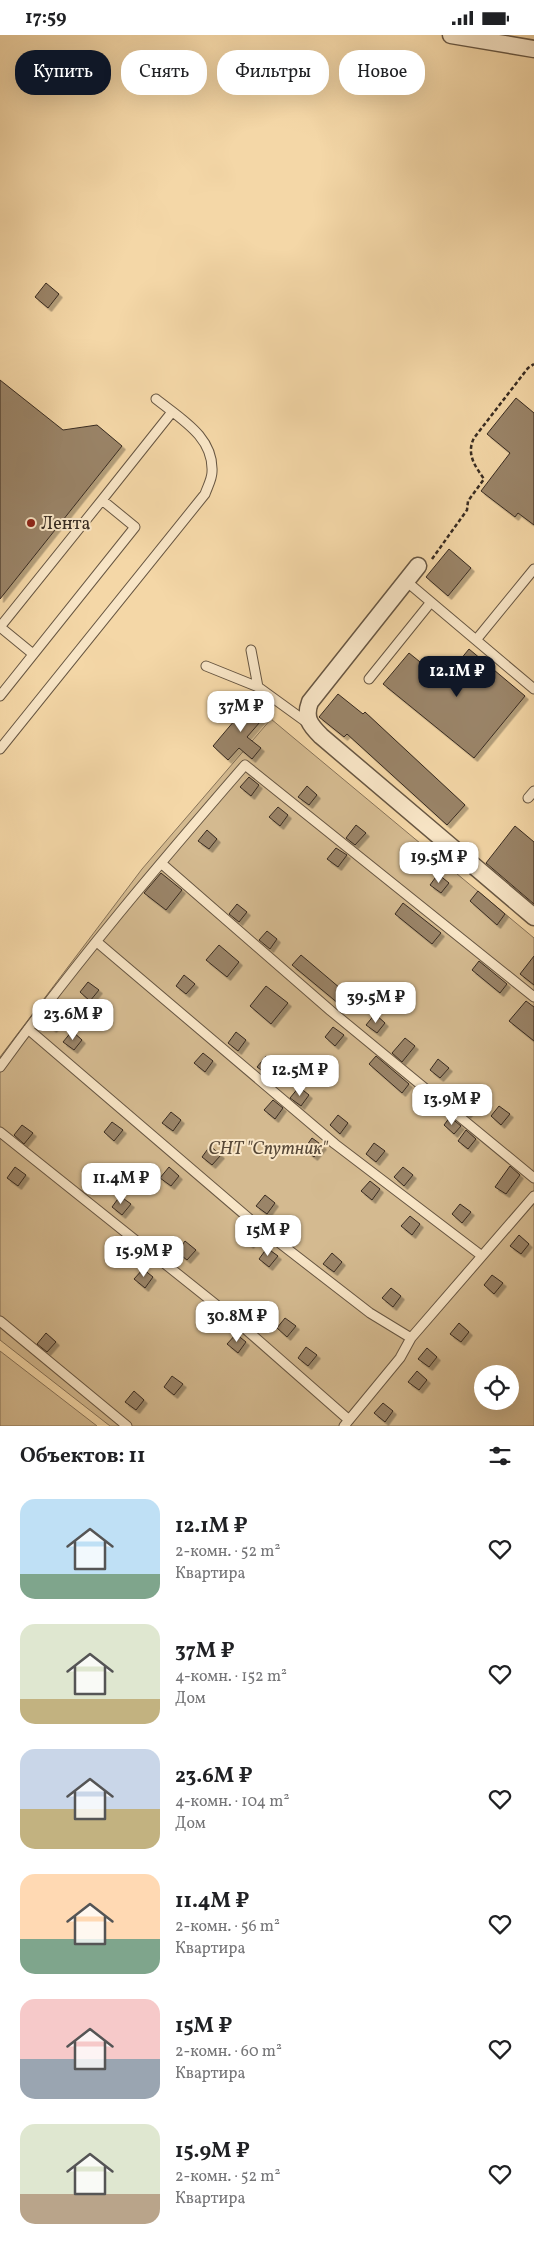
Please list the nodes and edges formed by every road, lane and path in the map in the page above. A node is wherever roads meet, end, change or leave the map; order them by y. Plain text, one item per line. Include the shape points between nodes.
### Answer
1 (451, 35) edge
2 (534, 49) edge
3 (534, 364) edge
4 (156, 399) dead end
5 (172, 412) junction
6 (102, 500) junction
7 (423, 565) joint
8 (534, 569) edge
9 (406, 581) junction
10 (432, 602) junction
11 (0, 627) edge
12 (476, 640) junction
13 (251, 650) dead end
14 (34, 654) junction
15 (206, 665) dead end
16 (369, 679) dead end
17 (258, 687) junction
18 (534, 689) edge
19 (0, 696) edge
20 (310, 725) junction
21 (0, 749) edge
22 (160, 863) junction
23 (534, 917) edge
24 (97, 942) junction
25 (534, 997) edge
26 (28, 1029) junction
27 (0, 1067) edge
28 (0, 1132) edge
29 (534, 1178) edge
30 (534, 1195) edge
31 (482, 1256) junction
32 (0, 1321) edge
33 (411, 1339) junction
34 (347, 1423) edge
35 (127, 1426) edge

1 - 2 street
3 - 7 path via 474,438 470,446 473,463 484,479 468,501 467,510
4 - 5 lane
5 - 6 lane
5 - 21 lane via 199,433 210,452 212,474 204,494
6 - 11 lane
6 - 14 lane via 136,527
7 - 9 street
8 - 12 lane
9 - 10 lane
9 - 20 street via 310,702 306,713
10 - 12 lane
10 - 16 lane
11 - 14 lane
12 - 18 lane
13 - 17 lane
14 - 19 lane
15 - 17 lane
17 - 20 lane
20 - 23 street
22 - 24 lane
22 - 25 lane via 245,765
22 - 29 lane via 331,1011
24 - 26 lane
24 - 31 lane via 335,1144
26 - 27 lane
26 - 33 lane via 259,1227 370,1313
28 - 34 lane via 234,1319
30 - 31 lane
31 - 33 lane
32 - 35 lane
33 - 34 lane via 400,1358

